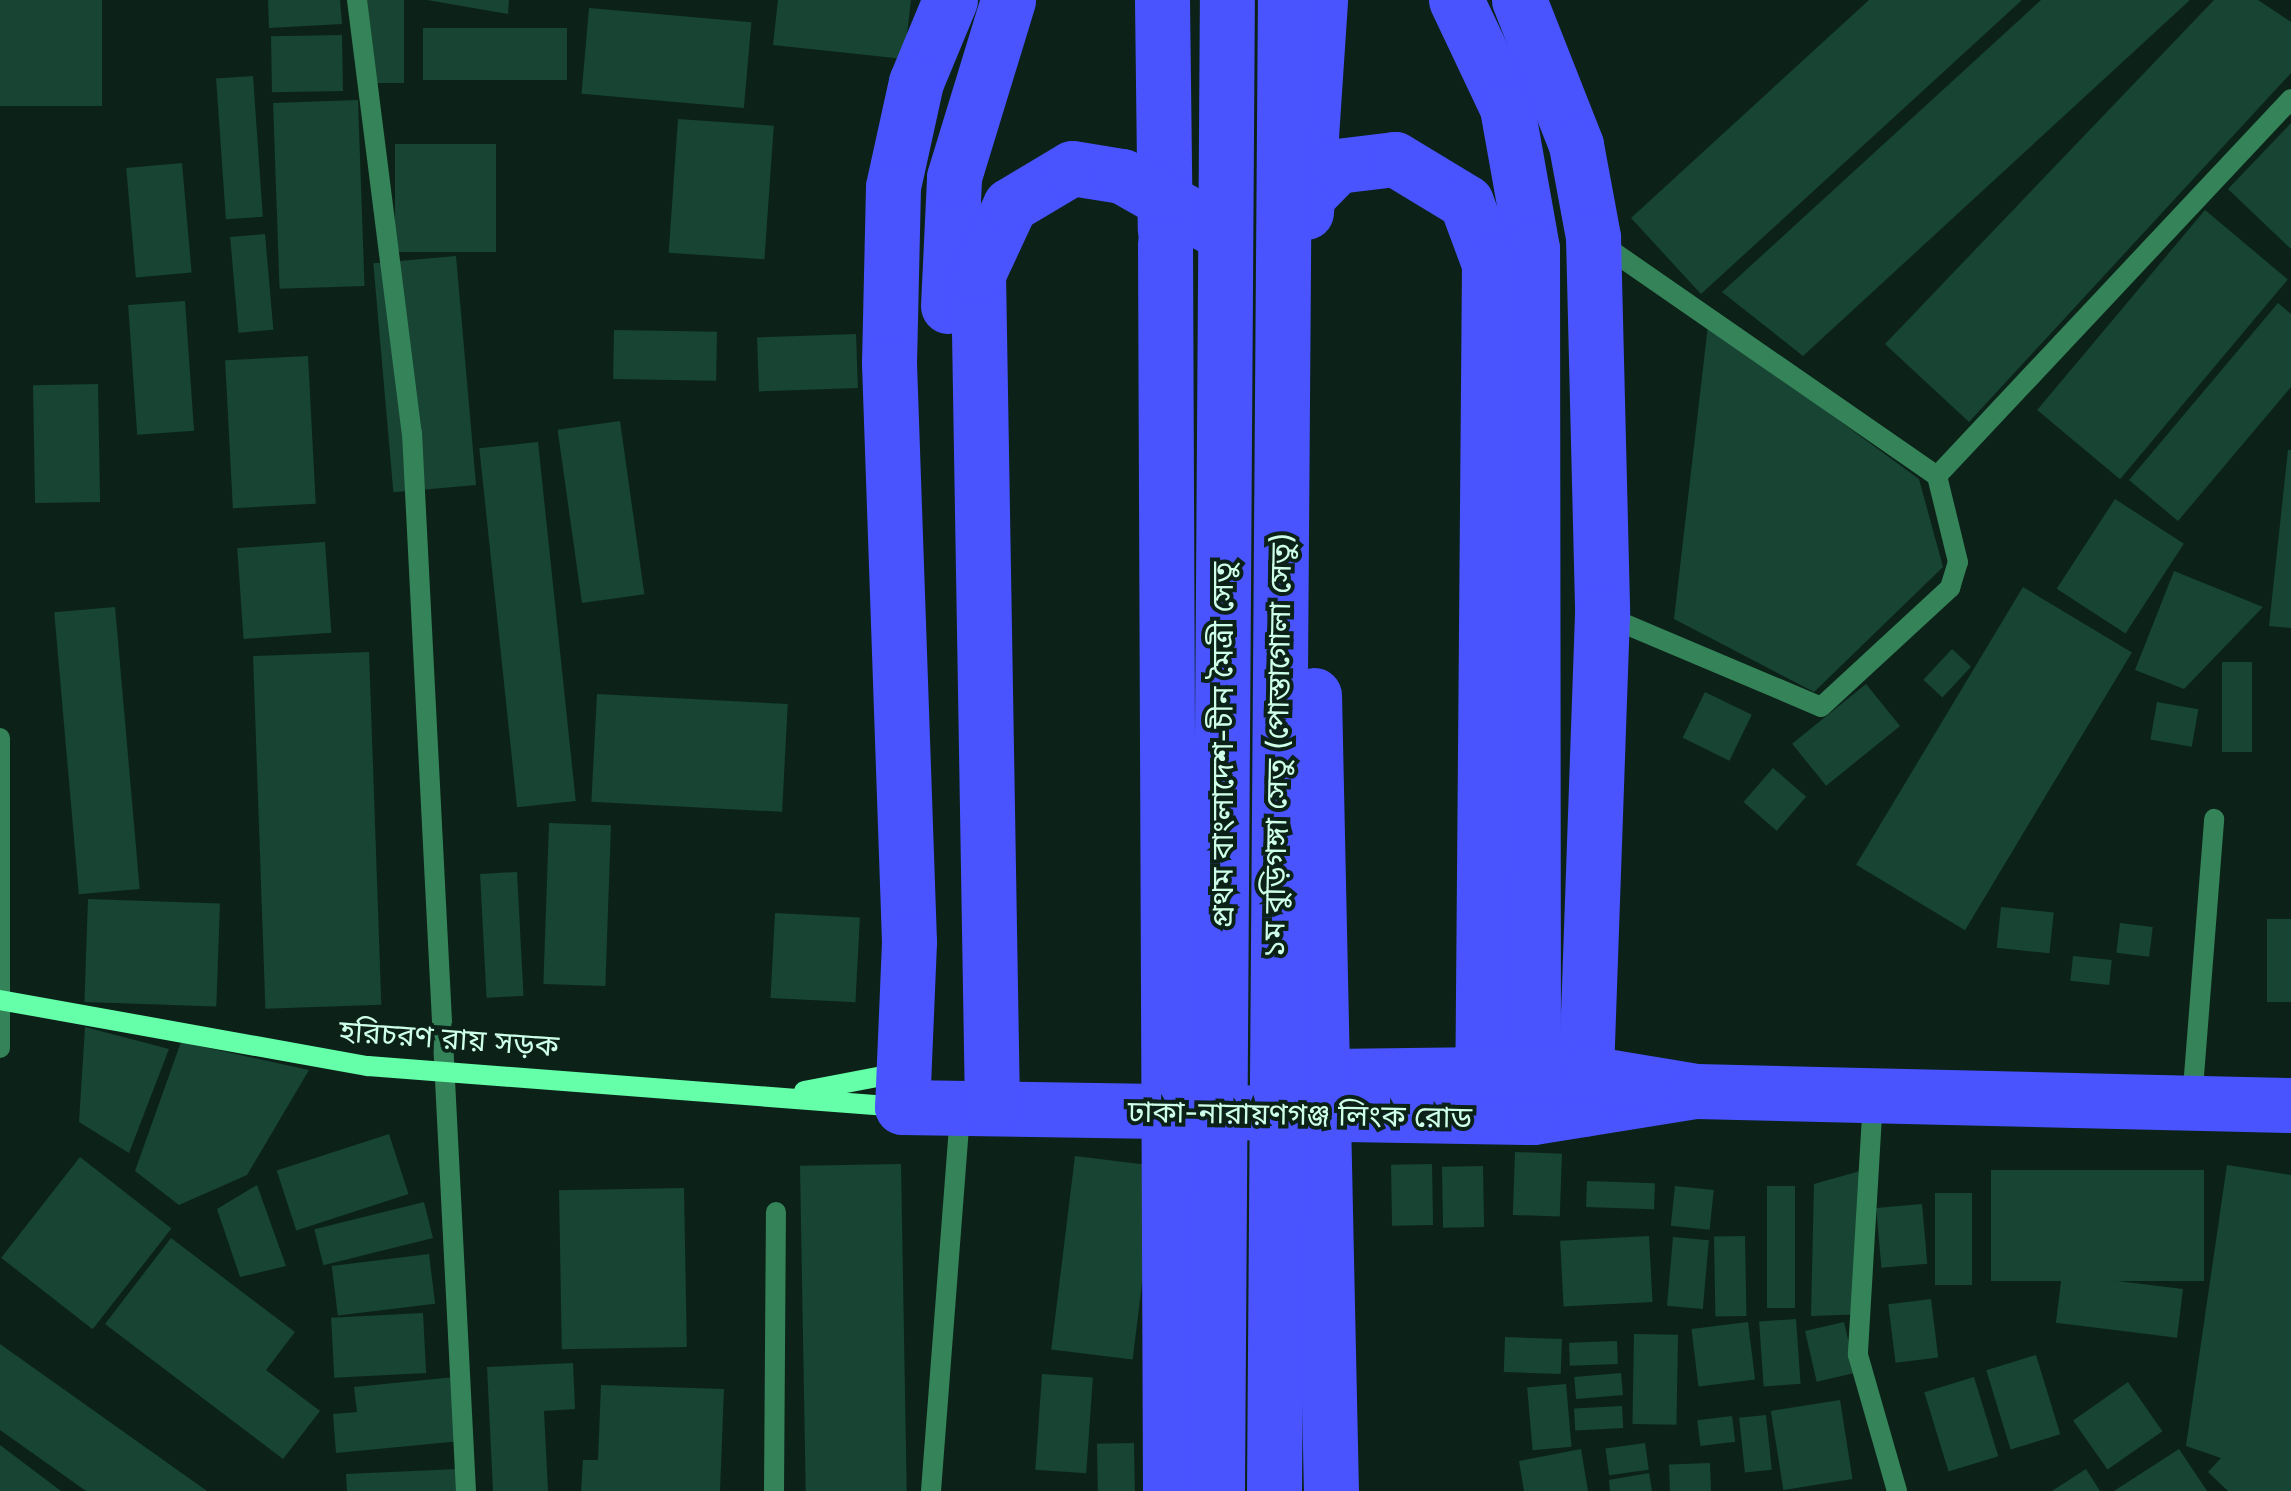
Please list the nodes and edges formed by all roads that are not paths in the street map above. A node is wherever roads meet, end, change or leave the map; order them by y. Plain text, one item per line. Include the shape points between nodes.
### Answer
1 (357, 0) edge
2 (950, 0) edge
3 (1008, 0) edge
4 (1162, 0) edge
5 (1227, 0) edge
6 (1285, 0) edge
7 (1320, 0) edge
8 (1456, 0) edge
9 (1519, 0) edge
10 (2291, 99) edge
11 (1299, 215) junction
12 (1165, 219) junction
13 (1224, 234) junction
14 (1593, 237) junction
15 (1937, 476) junction
16 (1602, 614) junction
17 (0, 738) edge
18 (2214, 819) dead end
19 (2, 1000) edge
20 (0, 1048) edge
21 (449, 1066) junction
22 (902, 1090) junction
23 (976, 1091) junction
24 (1873, 1095) junction
25 (778, 1096) junction
26 (1534, 1096) junction
27 (2192, 1103) junction
28 (2291, 1105) edge
29 (776, 1212) dead end
30 (466, 1491) edge
31 (774, 1491) edge
32 (931, 1491) edge
33 (1170, 1491) edge
34 (1217, 1491) edge
35 (1274, 1491) edge
36 (1331, 1491) edge
37 (1897, 1491) edge

1 - 21 street via 412,433
2 - 22 highway via 916,82 893,187 889,363 909,942
3 - 23 highway via 954,177 948,298
4 - 12 highway
5 - 13 highway, প্রথম বাংলাদেশ-চীন মৈত্রী সেতু, bridge
6 - 11 highway, ১ম বুড়িগঙ্গা সেতু (পোস্তাগোলা সেতু), bridge
7 - 11 highway
8 - 26 highway via 1507,108 1532,248
9 - 14 highway via 1576,145
10 - 15 street
11 - 26 highway via 1337,166 1373,156 1418,166 1466,202 1489,264
11 - 35 highway, ১ম বুড়িগঙ্গা সেতু (পোস্তাগোলা সেতু), bridge
11 - 36 highway, bridge
12 - 13 highway
12 - 23 highway via 1072,168 1010,205 978,274
12 - 33 highway, bridge
13 - 34 highway, প্রথম বাংলাদেশ-চীন মৈত্রী সেতু, bridge
14 - 15 street
14 - 16 highway
15 - 16 street via 1958,562 1950,588 1821,708
16 - 26 highway
17 - 19 street
18 - 27 street
19 - 20 street
19 - 21 main road, হরিচরণ রায় সড়ক via 368,1066
21 - 25 main road, হরিচরণ রায় সড়ক
21 - 30 street via 447,1191
22 - 23 highway, ঢাকা-নারায়ণগঞ্জ লিংক রোড
22 - 25 main road, হরিচরণ রায় সড়ক
22 - 25 main road, হরিচরণ রায় সড়ক
23 - 26 highway, ঢাকা-নারায়ণগঞ্জ লিংক রোড
23 - 32 street
24 - 26 highway, ঢাকা-নারায়ণগঞ্জ লিংক রোড
24 - 27 highway, ঢাকা-নারায়ণগঞ্জ লিংক রোড
24 - 37 street via 1858,1356
27 - 28 highway, ঢাকা-নারায়ণগঞ্জ লিংক রোড
29 - 31 street

